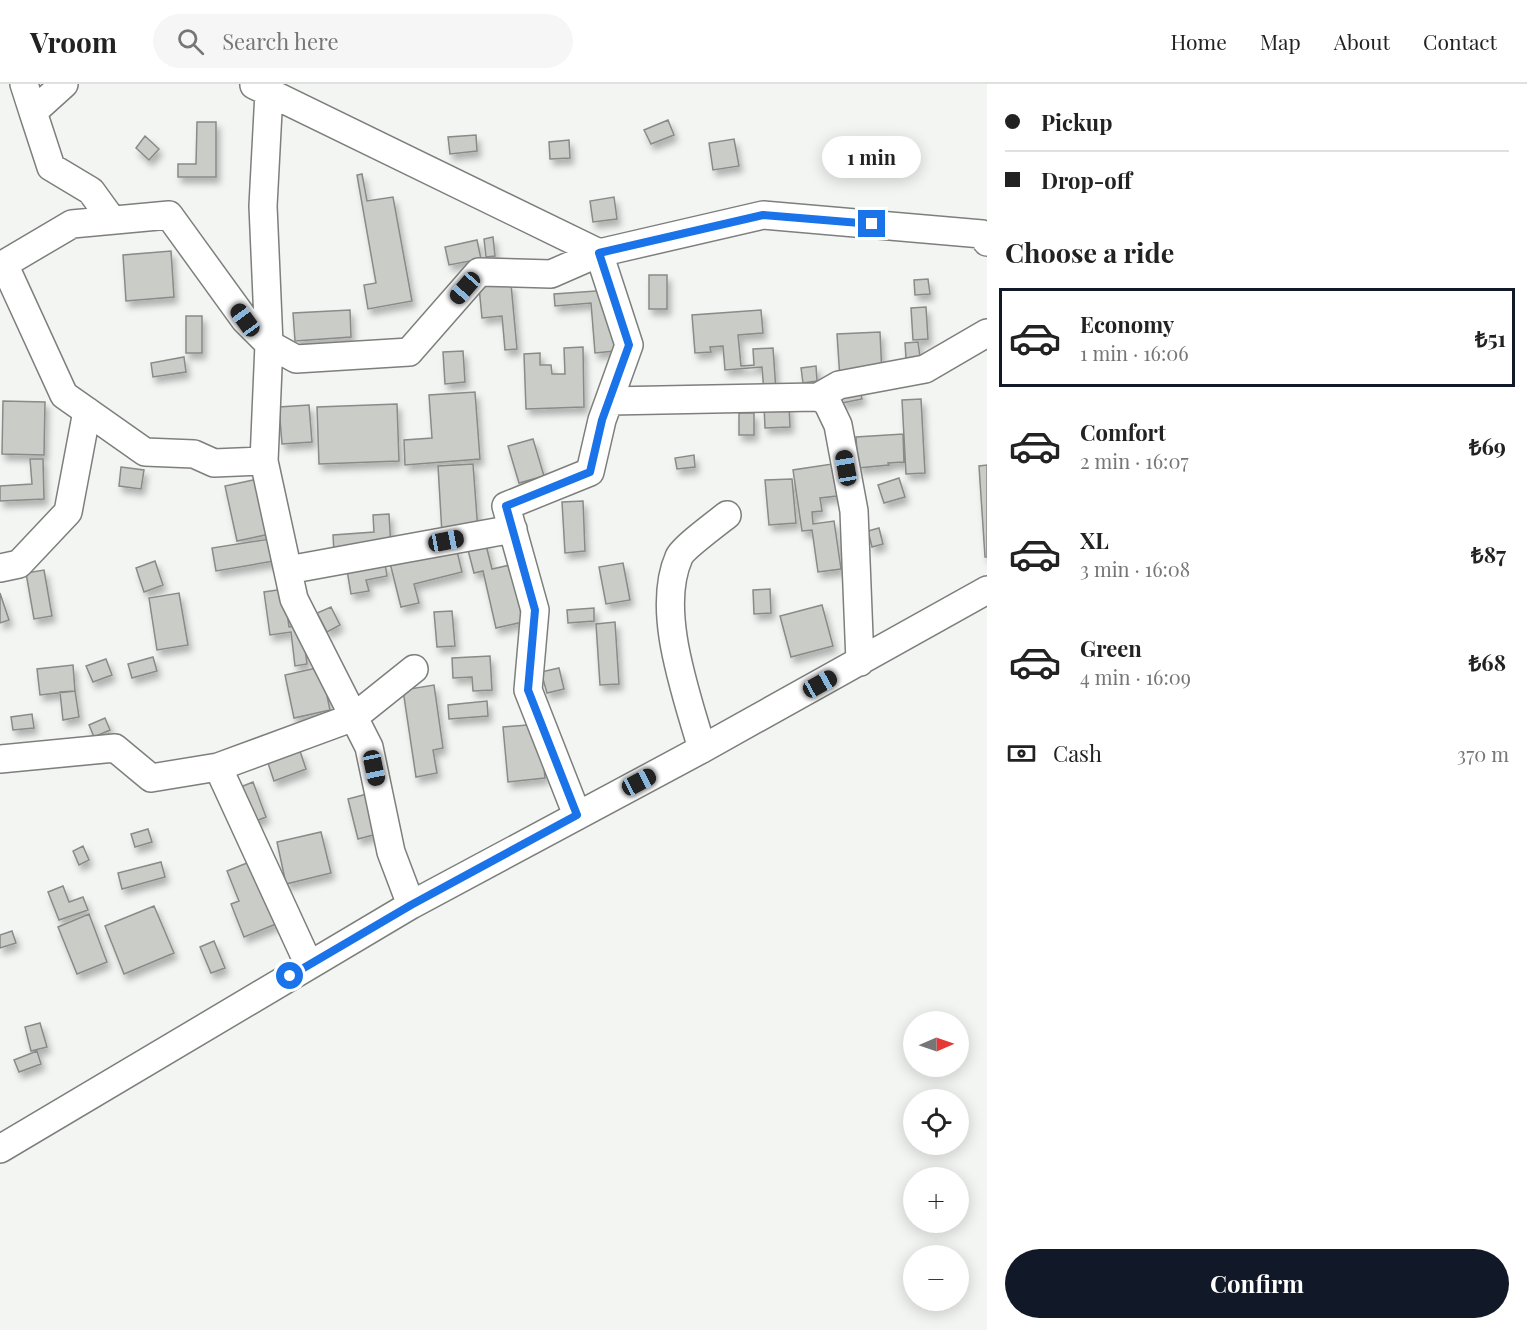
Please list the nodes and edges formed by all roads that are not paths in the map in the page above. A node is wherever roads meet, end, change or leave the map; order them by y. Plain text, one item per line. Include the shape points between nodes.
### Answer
1 (24, 84) edge
2 (64, 84) edge
3 (261, 88) edge
4 (33, 112) junction
5 (112, 220) junction
6 (985, 238) edge
7 (599, 253) junction
8 (2, 266) edge
9 (987, 333) edge
10 (269, 344) junction
11 (818, 397) junction
12 (610, 400) junction
13 (87, 411) junction
14 (264, 461) junction
15 (727, 515) dead end
16 (513, 529) junction
17 (0, 568) edge
18 (288, 570) junction
19 (987, 590) edge
20 (860, 662) junction
21 (414, 669) dead end
22 (354, 717) junction
23 (702, 749) junction
24 (0, 759) edge
25 (218, 767) junction
26 (577, 815) junction
27 (411, 905) junction
28 (309, 965) junction
29 (0, 1149) edge

1 - 4 street
2 - 4 street
3 - 7 street
3 - 10 street
4 - 5 street via 51,167 91,191
5 - 8 street via 72,224
5 - 10 street via 169,215 245,320
6 - 7 street via 763,215
7 - 10 street via 551,274 479,272 409,352 296,359
7 - 12 street via 629,345
8 - 13 street via 64,396
9 - 11 street via 925,369 839,385
10 - 14 street
11 - 12 street
11 - 20 street via 827,402 838,425 854,511
12 - 16 street via 590,472 506,506
13 - 14 street via 145,452 194,454 214,463
13 - 17 street via 68,512 19,564
14 - 18 street
15 - 23 street via 679,555 670,589 673,650
16 - 18 street
16 - 26 street via 535,610 528,690
18 - 22 street via 294,599
19 - 20 street
20 - 23 street
21 - 22 street
22 - 25 street
22 - 27 street via 369,747 391,852
23 - 26 street
24 - 25 street via 115,748 151,778
25 - 28 street
26 - 27 street
27 - 28 street
28 - 29 street

